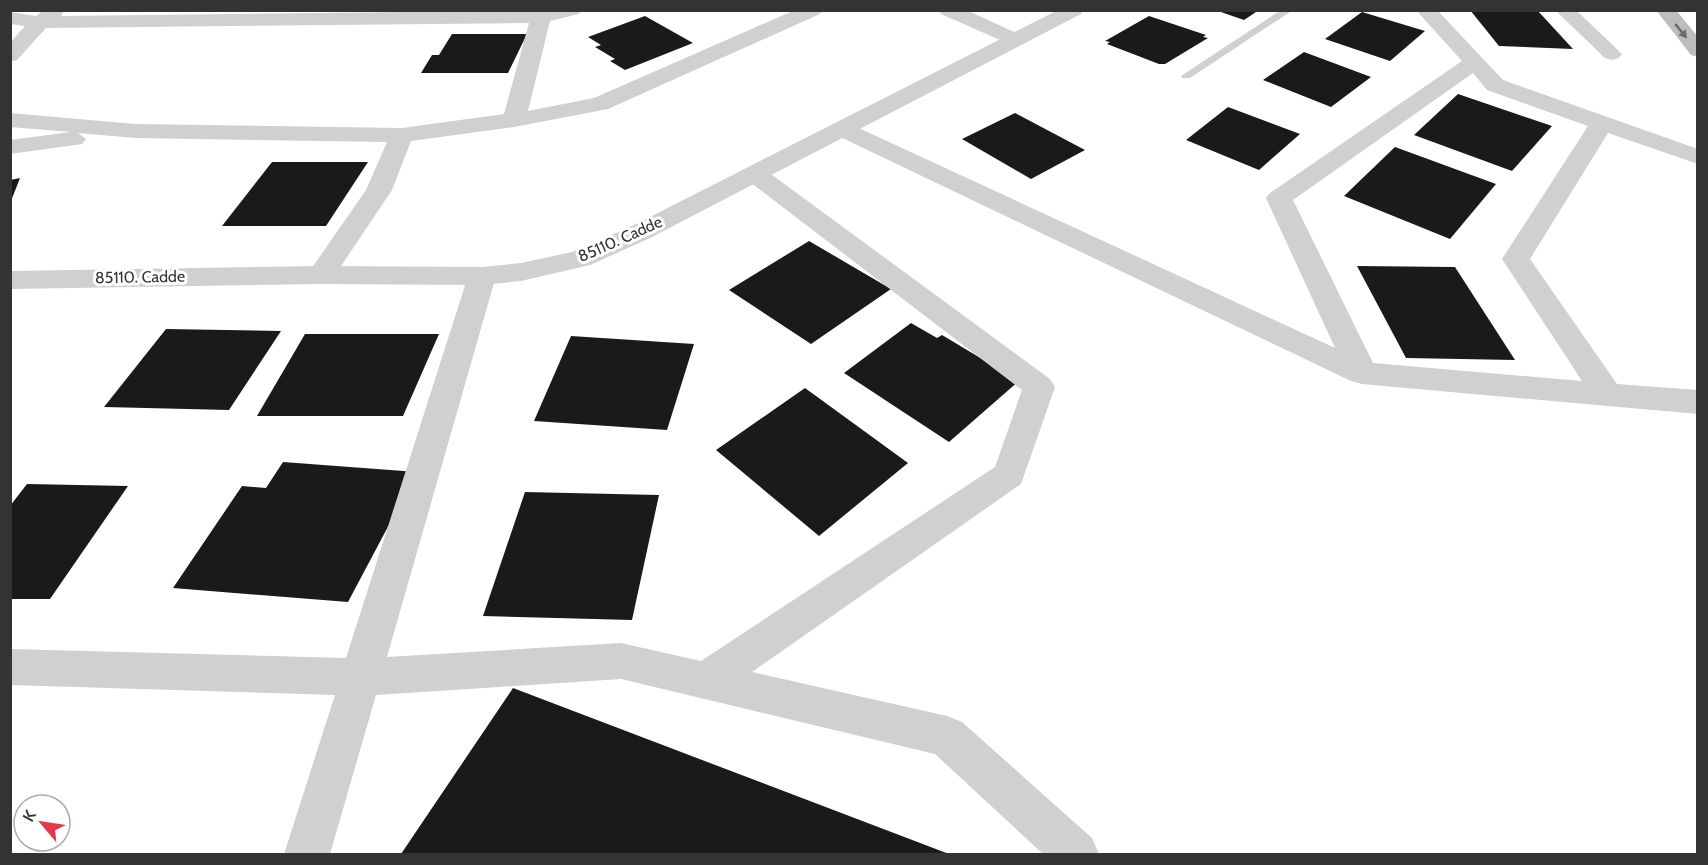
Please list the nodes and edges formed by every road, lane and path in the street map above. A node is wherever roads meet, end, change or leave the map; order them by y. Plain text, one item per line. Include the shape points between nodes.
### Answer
1 (57, 10) edge
2 (572, 10) edge
3 (813, 10) edge
4 (948, 10) edge
5 (1074, 10) edge
6 (1288, 10) edge
7 (1425, 10) edge
8 (1564, 10) edge
9 (1665, 10) edge
10 (541, 17) junction
11 (10, 18) edge
12 (40, 22) junction
13 (1016, 40) junction
14 (1698, 51) edge
15 (1612, 54) dead end
16 (10, 56) edge
17 (1474, 62) junction
18 (1186, 76) dead end
19 (10, 120) edge
20 (514, 120) junction
21 (1602, 123) junction
22 (842, 129) junction
23 (135, 131) junction
24 (402, 135) junction
25 (10, 147) edge
26 (1698, 157) edge
27 (755, 174) junction
28 (321, 275) junction
29 (482, 276) junction
30 (10, 280) edge
31 (1362, 373) junction
32 (1607, 394) junction
33 (1698, 402) edge
34 (10, 667) edge
35 (362, 677) junction
36 (705, 681) junction
37 (307, 855) edge
38 (1076, 855) edge

1 - 12 street
2 - 10 street
3 - 20 street via 600,104
4 - 13 street
5 - 13 street, 85110. Cadde
6 - 18 lane
7 - 17 street
8 - 15 street
9 -> 14 main road
10 - 12 street
10 - 20 street
11 - 12 street
12 - 16 street
13 - 22 street, 85110. Cadde
17 - 21 street via 1496,85
17 - 31 street via 1279,198
19 - 23 street
20 - 24 street
21 - 26 street
21 - 32 street via 1516,259
22 - 27 street, 85110. Cadde
22 - 31 street
23 - 24 street
23 - 25 street
24 - 28 street via 379,190
27 - 29 street, 85110. Cadde via 580,259
27 - 36 street via 1040,387 1009,475
28 - 29 street, 85110. Cadde
28 - 30 street, 85110. Cadde
29 - 35 street
31 - 32 street
32 - 33 street
34 - 35 street
35 - 36 street via 621,661
35 - 37 street
36 - 38 street via 947,736

